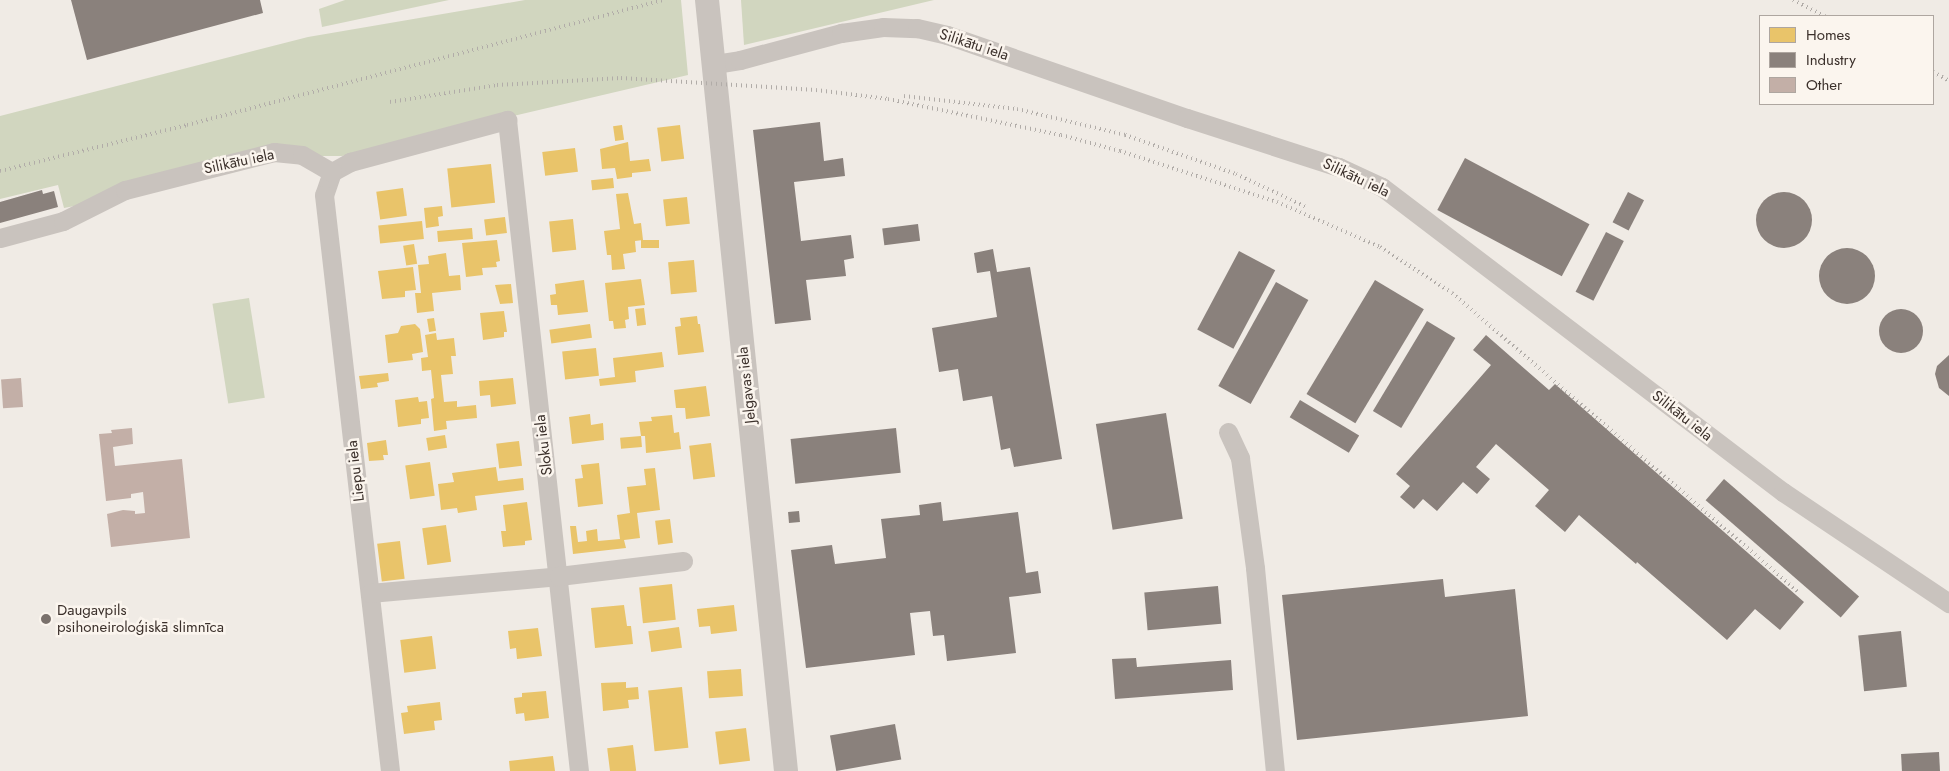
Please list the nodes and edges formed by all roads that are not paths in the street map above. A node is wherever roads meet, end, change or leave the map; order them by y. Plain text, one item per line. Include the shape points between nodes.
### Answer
1 (707, 0) edge
2 (715, 64) junction
3 (332, 172) junction
4 (0, 238) edge
5 (1228, 432) dead end
6 (683, 561) dead end
7 (559, 576) junction
8 (370, 593) junction
9 (1949, 603) edge
10 (390, 771) edge
11 (579, 771) edge
12 (786, 771) edge
13 (1275, 771) edge

1 - 2 street, Jelgavas iela
2 - 9 street, Silikātu iela via 841,33 883,27 917,28 947,35 1339,167 1382,187 1783,492
2 - 12 street, Jelgavas iela
3 - 4 street, Silikātu iela via 302,155 274,152 125,190 63,221
3 - 7 street, Sloku iela via 350,162 507,120
3 - 8 street, Liepu iela via 324,195
5 - 13 street via 1240,458 1252,540
6 - 7 street
7 - 8 street
7 - 11 street, Sloku iela
8 - 10 street, Liepu iela

